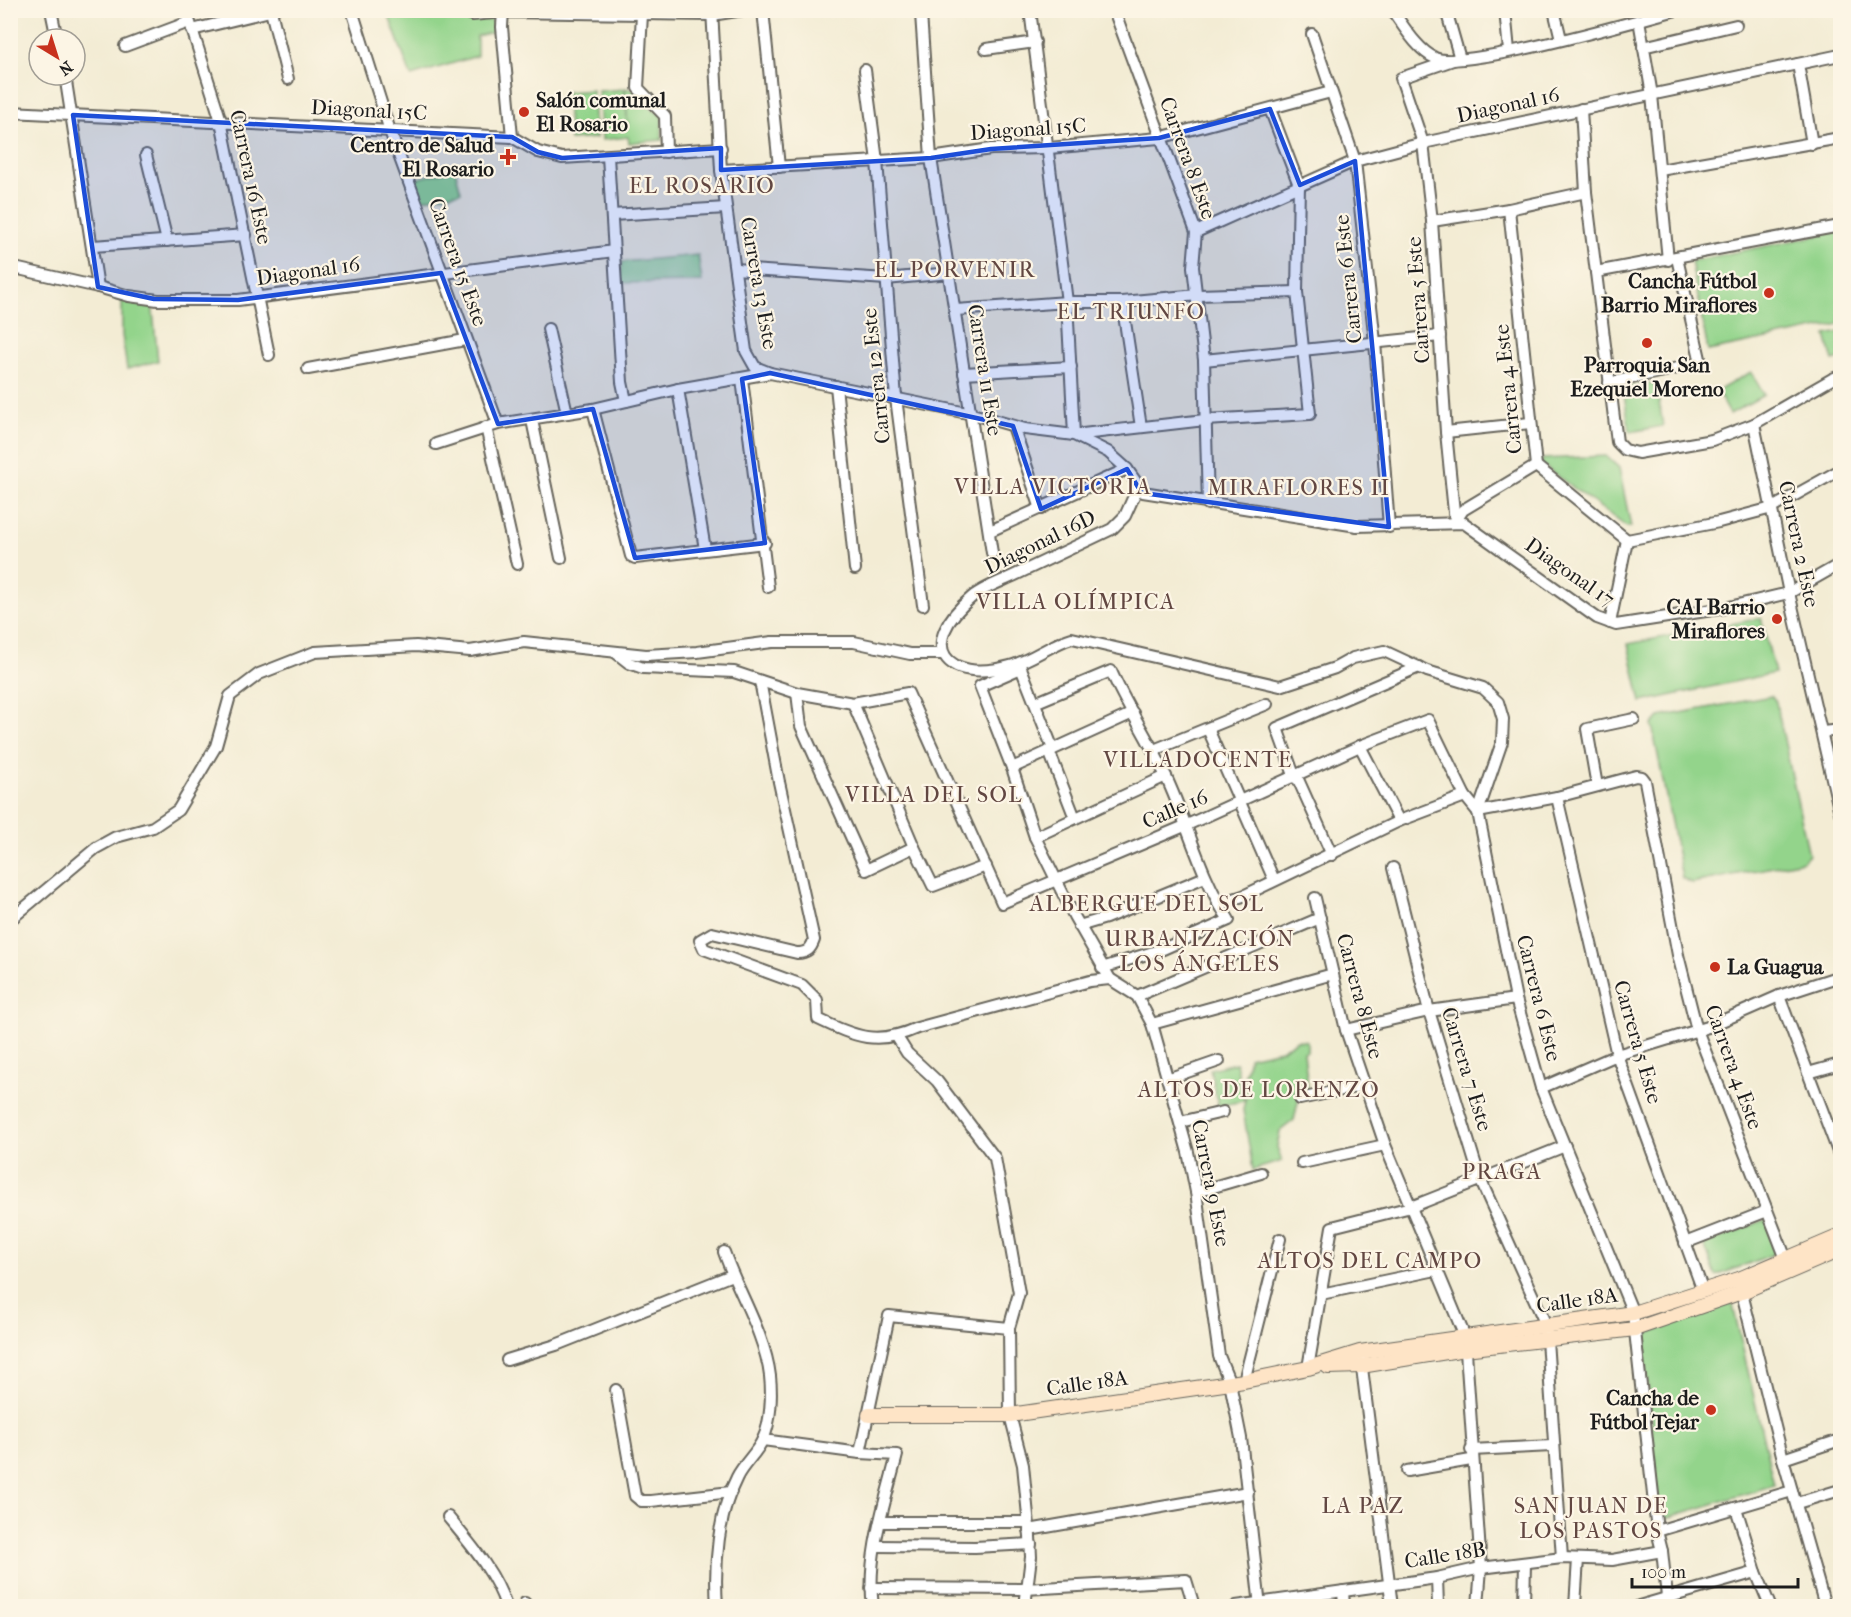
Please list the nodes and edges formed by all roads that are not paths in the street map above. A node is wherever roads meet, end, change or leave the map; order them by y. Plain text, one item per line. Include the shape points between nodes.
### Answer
1 (51, 10) edge
2 (186, 10) edge
3 (352, 10) edge
4 (460, 10) edge
5 (743, 10) edge
6 (763, 10) edge
7 (1030, 10) edge
8 (1114, 10) edge
9 (1392, 10) edge
10 (1446, 10) edge
11 (1504, 10) edge
12 (1554, 10) edge
13 (1676, 10) edge
14 (272, 11) edge
15 (503, 11) edge
16 (592, 12) edge
17 (712, 13) edge
18 (642, 14) junction
19 (921, 14) dead end
20 (1639, 20) junction
21 (1736, 25) dead end
22 (191, 26) junction
23 (55, 27) edge
24 (1312, 34) dead end
25 (1561, 39) junction
26 (1035, 42) junction
27 (125, 46) dead end
28 (1643, 46) junction
29 (986, 49) dead end
30 (1509, 51) junction
31 (1840, 55) edge
32 (1458, 59) junction
33 (1798, 64) junction
34 (866, 70) dead end
35 (288, 79) dead end
36 (67, 87) edge
37 (1331, 92) junction
38 (1652, 95) junction
39 (1581, 109) junction
40 (1269, 110) junction
41 (10, 112) edge
42 (73, 115) junction
43 (221, 122) junction
44 (390, 130) junction
45 (512, 137) junction
46 (1159, 138) junction
47 (1840, 138) edge
48 (1423, 143) junction
49 (1812, 144) junction
50 (722, 148) junction
51 (1049, 148) junction
52 (666, 152) junction
53 (146, 154) dead end
54 (608, 156) junction
55 (931, 158) junction
56 (877, 161) junction
57 (1356, 161) junction
58 (779, 167) junction
59 (721, 170) junction
60 (1660, 170) junction
61 (1299, 185) junction
62 (1586, 192) junction
63 (726, 208) junction
64 (1509, 209) junction
65 (612, 215) junction
66 (1432, 221) junction
67 (1840, 226) edge
68 (1196, 232) junction
69 (246, 235) junction
70 (167, 241) junction
71 (93, 246) junction
72 (614, 251) junction
73 (1673, 259) junction
74 (10, 267) edge
75 (735, 269) junction
76 (1596, 272) junction
77 (441, 273) junction
78 (950, 273) junction
79 (886, 279) junction
80 (98, 286) junction
81 (1297, 292) junction
82 (1198, 295) junction
83 (256, 297) junction
84 (1067, 302) junction
85 (1122, 302) junction
86 (956, 310) junction
87 (548, 329) dead end
88 (1440, 336) junction
89 (465, 340) junction
90 (1375, 342) junction
91 (1303, 349) junction
92 (269, 355) dead end
93 (1204, 360) junction
94 (1071, 367) junction
95 (308, 369) dead end
96 (770, 373) junction
97 (964, 373) junction
98 (1840, 376) edge
99 (742, 379) junction
100 (1609, 383) junction
101 (836, 386) junction
102 (678, 389) junction
103 (896, 398) junction
104 (626, 401) junction
105 (593, 409) junction
106 (567, 413) junction
107 (972, 414) junction
108 (532, 420) junction
109 (1205, 420) junction
110 (1530, 423) junction
111 (498, 424) junction
112 (1754, 424) junction
113 (1013, 426) junction
114 (1141, 427) junction
115 (486, 428) junction
116 (1446, 432) junction
117 (1074, 435) junction
118 (436, 444) dead end
119 (1536, 466) junction
120 (1127, 469) junction
121 (1840, 470) edge
122 (1138, 487) junction
123 (1208, 504) junction
124 (1772, 508) junction
125 (1041, 509) junction
126 (1455, 522) junction
127 (1389, 527) junction
128 (990, 531) junction
129 (1627, 540) junction
130 (765, 543) junction
131 (705, 549) junction
132 (992, 553) dead end
133 (561, 558) dead end
134 (517, 564) dead end
135 (1840, 564) edge
136 (855, 569) dead end
137 (768, 587) dead end
138 (1788, 593) junction
139 (923, 605) dead end
140 (1610, 624) junction
141 (615, 652) junction
142 (942, 654) junction
143 (1419, 667) junction
144 (760, 681) junction
145 (797, 693) junction
146 (1037, 702) dead end
147 (853, 703) junction
148 (1267, 704) dead end
149 (1133, 713) junction
150 (1634, 719) dead end
151 (1209, 729) junction
152 (1840, 730) edge
153 (1823, 732) junction
154 (1360, 746) junction
155 (1051, 750) junction
156 (1154, 750) junction
157 (1012, 768) junction
158 (1166, 776) junction
159 (1296, 777) junction
160 (1597, 786) junction
161 (1465, 796) junction
162 (1557, 797) junction
163 (1239, 802) junction
164 (1478, 812) junction
165 (1840, 813) edge
166 (1075, 818) junction
167 (1399, 821) junction
168 (1187, 825) junction
169 (1035, 837) junction
170 (914, 847) junction
171 (1332, 855) junction
172 (986, 866) junction
173 (1393, 868) dead end
174 (1205, 877) junction
175 (1055, 880) junction
176 (1274, 880) junction
177 (1315, 898) dead end
178 (1218, 904) junction
179 (1320, 918) junction
180 (10, 920) edge
181 (1079, 926) junction
182 (1102, 968) junction
183 (1333, 974) junction
184 (1840, 976) edge
185 (1110, 979) junction
186 (1137, 996) junction
187 (1779, 996) junction
188 (1516, 999) junction
189 (1429, 1011) junction
190 (1152, 1024) junction
191 (1346, 1030) junction
192 (1697, 1030) junction
193 (897, 1037) junction
194 (1617, 1055) junction
195 (1219, 1061) dead end
196 (1840, 1064) edge
197 (1808, 1073) junction
198 (1167, 1079) junction
199 (1365, 1085) junction
200 (1541, 1088) junction
201 (1300, 1099) dead end
202 (1223, 1113) dead end
203 (1180, 1122) junction
204 (1838, 1142) edge
205 (1385, 1145) junction
206 (1566, 1146) junction
207 (1840, 1157) edge
208 (1302, 1163) dead end
209 (1261, 1173) dead end
210 (1480, 1179) junction
211 (1196, 1192) junction
212 (1411, 1207) junction
213 (1767, 1211) junction
214 (1840, 1236) edge
215 (1280, 1239) dead end
216 (1685, 1243) junction
217 (1840, 1250) edge
218 (724, 1252) dead end
219 (1786, 1259) junction
220 (1436, 1270) junction
221 (732, 1275) junction
222 (1741, 1286) junction
223 (1702, 1291) junction
224 (1321, 1294) junction
225 (1633, 1314) junction
226 (1546, 1325) junction
227 (1010, 1328) junction
228 (1635, 1329) junction
229 (1547, 1341) junction
230 (1465, 1343) junction
231 (1361, 1359) junction
232 (507, 1360) dead end
233 (1308, 1368) junction
234 (1237, 1382) junction
235 (616, 1390) dead end
236 (869, 1415) junction
237 (1010, 1415) junction
238 (763, 1440) junction
239 (1840, 1440) edge
240 (1552, 1446) junction
241 (860, 1453) junction
242 (1471, 1455) junction
243 (1783, 1459) junction
244 (1407, 1471) dead end
245 (1840, 1490) edge
246 (1792, 1491) junction
247 (731, 1492) junction
248 (1248, 1492) junction
249 (1797, 1503) junction
250 (1737, 1508) junction
251 (448, 1517) dead end
252 (880, 1522) junction
253 (1029, 1526) junction
254 (1657, 1531) junction
255 (1031, 1544) junction
256 (877, 1546) junction
257 (1662, 1551) junction
258 (1562, 1558) junction
259 (1578, 1559) junction
260 (1525, 1564) junction
261 (1481, 1568) junction
262 (1756, 1572) junction
263 (1437, 1578) junction
264 (1390, 1584) junction
265 (870, 1588) junction
266 (1026, 1589) junction
267 (1343, 1591) junction
268 (1668, 1602) edge
269 (1260, 1605) edge
270 (506, 1606) edge
271 (717, 1606) edge
272 (873, 1606) edge
273 (1025, 1606) edge
274 (1194, 1606) edge
275 (1236, 1606) edge
276 (1344, 1606) edge
277 (1392, 1606) edge
278 (1438, 1606) edge
279 (1478, 1606) edge
280 (1524, 1606) edge
281 (1575, 1606) edge
282 (1639, 1606) edge
283 (1770, 1606) edge
284 (1825, 1606) edge

1 - 23 street
2 - 22 street, Carrera 16 Este
3 - 44 street, Carrera 15 Este
4 - 15 street via 472,15
5 - 17 street
6 - 58 street
7 - 26 street
8 - 46 street, Carrera 8 Este
9 - 32 street via 1433,57
10 - 32 street
11 - 30 street
12 - 25 street
13 - 20 street
14 - 22 street
14 - 35 street
15 - 16 street
15 - 45 street
16 - 18 street
17 - 18 street
17 - 50 street, Carrera 13 Este
18 - 52 street via 638,88 664,116
19 - 55 street, Carrera 11 Este
20 - 25 street
20 - 28 street
21 - 28 street
22 - 27 street
22 - 43 street, Carrera 16 Este
24 - 37 street, Carrera 6 Este
25 - 30 street
26 - 29 street
26 - 51 street
28 - 38 street
30 - 32 street
31 - 33 street, Diagonal 16
32 - 48 street, Carrera 5 Este via 1401,78
33 - 38 street, Diagonal 16
33 - 49 street
34 - 56 street, Carrera 12 Este
36 - 42 street
37 - 40 street, Diagonal 15C
37 - 57 street, Carrera 6 Este
38 - 39 street, Diagonal 16
38 - 60 street
39 - 48 street, Diagonal 16
39 - 62 street
40 - 46 street, Diagonal 15C
40 - 61 street
41 - 42 street, Diagonal 15C
42 - 43 street, Diagonal 15C
42 - 71 street
43 - 44 street, Diagonal 15C
43 - 69 street, Carrera 16 Este
44 - 45 street, Diagonal 15C
44 - 77 street, Carrera 15 Este
45 - 54 street, Diagonal 15C via 538,152 562,158
46 - 51 street, Diagonal 15C
46 - 68 street, Carrera 8 Este
47 - 49 street
48 - 57 street, Diagonal 16
48 - 66 street, Carrera 5 Este
49 - 60 street
50 - 52 street, Diagonal 15C
50 - 59 street, Carrera 13 Este
51 - 55 street, Diagonal 15C via 991,149
51 - 84 street
52 - 54 street, Diagonal 15C
53 - 70 street
54 - 65 street
55 - 56 street, Diagonal 15C
55 - 78 street, Carrera 11 Este
56 - 58 street, Diagonal 15C
56 - 79 street, Carrera 12 Este
57 - 61 street, Diagonal 16
57 - 90 street, Carrera 6 Este
58 - 59 street, Diagonal 15C
59 - 63 street, Carrera 13 Este
60 - 73 street
61 - 68 street, Diagonal 16
61 - 81 street
62 - 64 street
62 - 76 street
63 - 65 street
63 - 75 street, Carrera 13 Este
64 - 66 street
64 - 110 street, Carrera 4 Este
65 - 72 street
66 - 88 street, Carrera 5 Este
67 - 73 street
68 - 82 street, Carrera 8 Este via 1193,267
69 - 70 street
69 - 83 street, Carrera 16 Este
70 - 71 street
71 - 80 street
72 - 77 street, Diagonal 16
72 - 104 street
73 - 76 street
73 - 100 street via 1701,363
74 - 80 street, Diagonal 16
75 - 79 street
75 - 96 street, Carrera 13 Este via 746,351 755,367
76 - 100 street
77 - 83 street, Diagonal 16
77 - 89 street, Carrera 15 Este
78 - 79 street
78 - 86 street, Carrera 11 Este
79 - 103 street, Carrera 12 Este
80 - 83 street, Diagonal 16 via 129,297 158,300
81 - 82 street
81 - 91 street
82 - 85 street
82 - 93 street, Carrera 8 Este
83 - 92 street, Carrera 16 Este
84 - 85 street
84 - 86 street
84 - 94 street
85 - 114 street
86 - 97 street, Carrera 11 Este
87 - 106 street
88 - 90 street
88 - 116 street, Carrera 5 Este
89 - 95 street
89 - 111 street, Carrera 15 Este
90 - 91 street
90 - 127 street, Carrera 6 Este
91 - 93 street
91 - 109 street via 1310,414
93 - 109 street, Carrera 8 Este
94 - 97 street
94 - 117 street
96 - 99 street
96 - 101 street
97 - 107 street, Carrera 11 Este
98 - 112 street
99 - 102 street
99 - 130 street
100 - 112 street via 1617,442 1625,450 1638,453 1712,440
101 - 103 street
101 - 136 street
102 - 104 street
102 - 131 street
103 - 107 street
103 - 139 street, Carrera 12 Este
104 - 105 street
105 - 106 street
105 - 131 street via 635,558
106 - 108 street
107 - 113 street
107 - 128 street, Carrera 11 Este
108 - 111 street
108 - 133 street
109 - 114 street
109 - 123 street, Carrera 8 Este
110 - 116 street
110 - 119 street, Carrera 4 Este
111 - 115 street
112 - 124 street, Carrera 2 Este
113 - 117 street
113 - 125 street
114 - 117 street
115 - 118 street
115 - 134 street
116 - 126 street, Carrera 5 Este
117 - 120 street via 1108,452
119 - 126 street, Carrera 4 Este via 1463,510
119 - 129 street
120 - 122 street
120 - 125 street
121 - 124 street
122 - 123 street via 1150,495
122 - 142 street, Diagonal 16D via 1125,516 1112,529 973,595 944,628
123 - 127 street via 1357,526
124 - 129 street
124 - 138 street, Carrera 2 Este
125 - 128 street
126 - 127 street
126 - 140 street, Diagonal 17 via 1477,530
128 - 132 street, Carrera 11 Este
129 - 140 street
130 - 131 street
130 - 137 street
135 - 138 street, Diagonal 17
138 - 140 street, Diagonal 17 via 1725,608
138 - 153 street, Carrera 2 Este
141 - 142 street via 646,655 772,642 854,642 910,654
141 - 144 street via 643,668 734,672
141 - 180 street via 524,642 470,651 416,646 326,651 259,674 230,696 216,746 178,810 153,827 116,837 96,848
142 - 143 street via 955,665 976,670 1011,666 1072,638 1281,686 1370,652 1384,651
143 - 159 street via 1276,728
143 - 164 street via 1483,688 1498,702 1503,719 1502,742
144 - 145 street
144 - 193 street via 814,940 805,953 712,933 700,940 704,949 802,985 817,1000 818,1019 869,1038
145 - 147 street
145 - 170 street via 801,726 866,870
146 - 149 street via 1111,671
147 - 170 street
147 - 172 street via 908,693
148 - 151 street
149 - 155 street
149 - 156 street
150 - 160 street via 1587,729
151 - 156 street
151 - 163 street
152 - 153 street
153 - 165 street, Carrera 2 Este
154 - 159 street, Calle 16
154 - 161 street, Calle 16 via 1428,720
154 - 167 street
155 - 157 street
155 - 157 street via 1021,668 980,686
155 - 166 street
156 - 158 street
157 - 169 street
158 - 166 street
158 - 168 street
159 - 163 street, Calle 16
159 - 171 street
160 - 162 street
160 - 192 street, Carrera 4 Este via 1636,776 1645,782 1678,955
161 - 164 street
161 - 167 street
162 - 164 street
162 - 194 street, Carrera 5 Este
163 - 168 street, Calle 16
163 - 176 street
164 - 188 street, Carrera 6 Este
166 - 169 street
167 - 171 street
168 - 174 street
168 - 175 street, Calle 16
169 - 175 street
170 - 172 street via 933,886
171 - 176 street
172 - 175 street, Calle 16 via 1002,903
173 - 189 street, Carrera 7 Este
174 - 178 street
174 - 181 street
175 - 181 street
176 - 178 street
177 - 179 street, Carrera 8 Este
178 - 182 street via 1229,920 1163,949
179 - 183 street, Carrera 8 Este
179 - 186 street
181 - 182 street
182 - 185 street
183 - 190 street
183 - 191 street, Carrera 8 Este
184 - 187 street
185 - 186 street
185 - 193 street via 917,1028
186 - 190 street, Carrera 9 Este
187 - 192 street
187 - 197 street
188 - 189 street
188 - 200 street, Carrera 6 Este
189 - 191 street
189 - 210 street, Carrera 7 Este
190 - 198 street, Carrera 9 Este
191 - 199 street, Carrera 8 Este
192 - 194 street
192 - 213 street, Carrera 4 Este
193 - 227 street via 907,1053 937,1081 995,1158 1019,1293
194 - 200 street
194 - 216 street, Carrera 5 Este
195 - 198 street
196 - 197 street
197 - 204 street
198 - 203 street, Carrera 9 Este
199 - 201 street
199 - 205 street, Carrera 8 Este
200 - 206 street, Carrera 6 Este
202 - 203 street
203 - 211 street, Carrera 9 Este
204 - 207 street
205 - 208 street
205 - 212 street, Carrera 8 Este
206 - 210 street
206 - 225 street, Carrera 6 Este
209 - 211 street
210 - 212 street
210 - 226 street, Carrera 7 Este
211 - 234 street, Carrera 9 Este via 1219,1356
212 - 220 street, Carrera 8 Este
212 - 224 street via 1332,1227
213 - 216 street
213 - 219 street, Carrera 4 Este
214 - 219 main road, Calle 18A
215 - 234 street
216 - 223 street, Carrera 5 Este
217 - 222 main road, Calle 18A
218 - 221 street
219 - 222 main road, Calle 18A
220 - 224 street
220 - 230 street, Carrera 8 Este
221 - 232 street via 556,1345
221 - 238 street via 770,1377 769,1415
222 - 223 main road, Calle 18A
222 - 228 main road, Calle 18A
222 - 243 street
223 - 225 main road, Calle 18A
224 - 233 street
225 - 226 main road, Calle 18A
225 - 228 street
226 - 229 street, Carrera 7 Este
226 - 230 main road, Calle 18A
227 - 236 street via 889,1316
227 - 237 street
228 - 229 main road, Calle 18A
228 - 254 street
229 - 230 main road, Calle 18A
229 - 240 street, Carrera 7 Este
230 - 231 main road, Calle 18A
230 - 242 street
231 - 233 main road, Calle 18A
231 - 264 street
233 - 234 main road, Calle 18A
234 - 237 main road, Calle 18A
234 - 248 street
235 - 247 street via 635,1496 651,1501
236 - 237 main road, Calle 18A
236 - 241 street
237 - 253 street via 1023,1465
238 - 241 street
238 - 247 street
239 - 243 street
240 - 242 street
240 - 258 street, Carrera 7 Este
241 - 252 street via 897,1455
242 - 244 street
242 - 261 street
243 - 246 street
245 - 249 street
246 - 249 street
246 - 250 street
247 - 271 street via 717,1558
248 - 253 street
248 - 269 street
249 - 284 street
250 - 254 street
250 - 262 street
251 - 270 street via 477,1551 500,1587
252 - 253 street
252 - 256 street
253 - 255 street
254 - 257 street
255 - 256 street
255 - 266 street
256 - 265 street
257 - 259 street, Calle 18B via 1612,1560
257 - 268 street
258 - 259 street, Calle 18B
258 - 260 street, Calle 18B
259 - 281 street
260 - 261 street, Calle 18B
260 - 280 street
261 - 263 street, Calle 18B
261 - 279 street
262 - 268 street
262 - 283 street
263 - 264 street, Calle 18B
263 - 278 street
264 - 267 street, Calle 18B
264 - 277 street
265 - 266 street
265 - 272 street
266 - 273 street
266 - 274 street via 1186,1580
267 - 269 street, Calle 18B
267 - 276 street
268 - 282 street
269 - 275 street, Calle 18B

